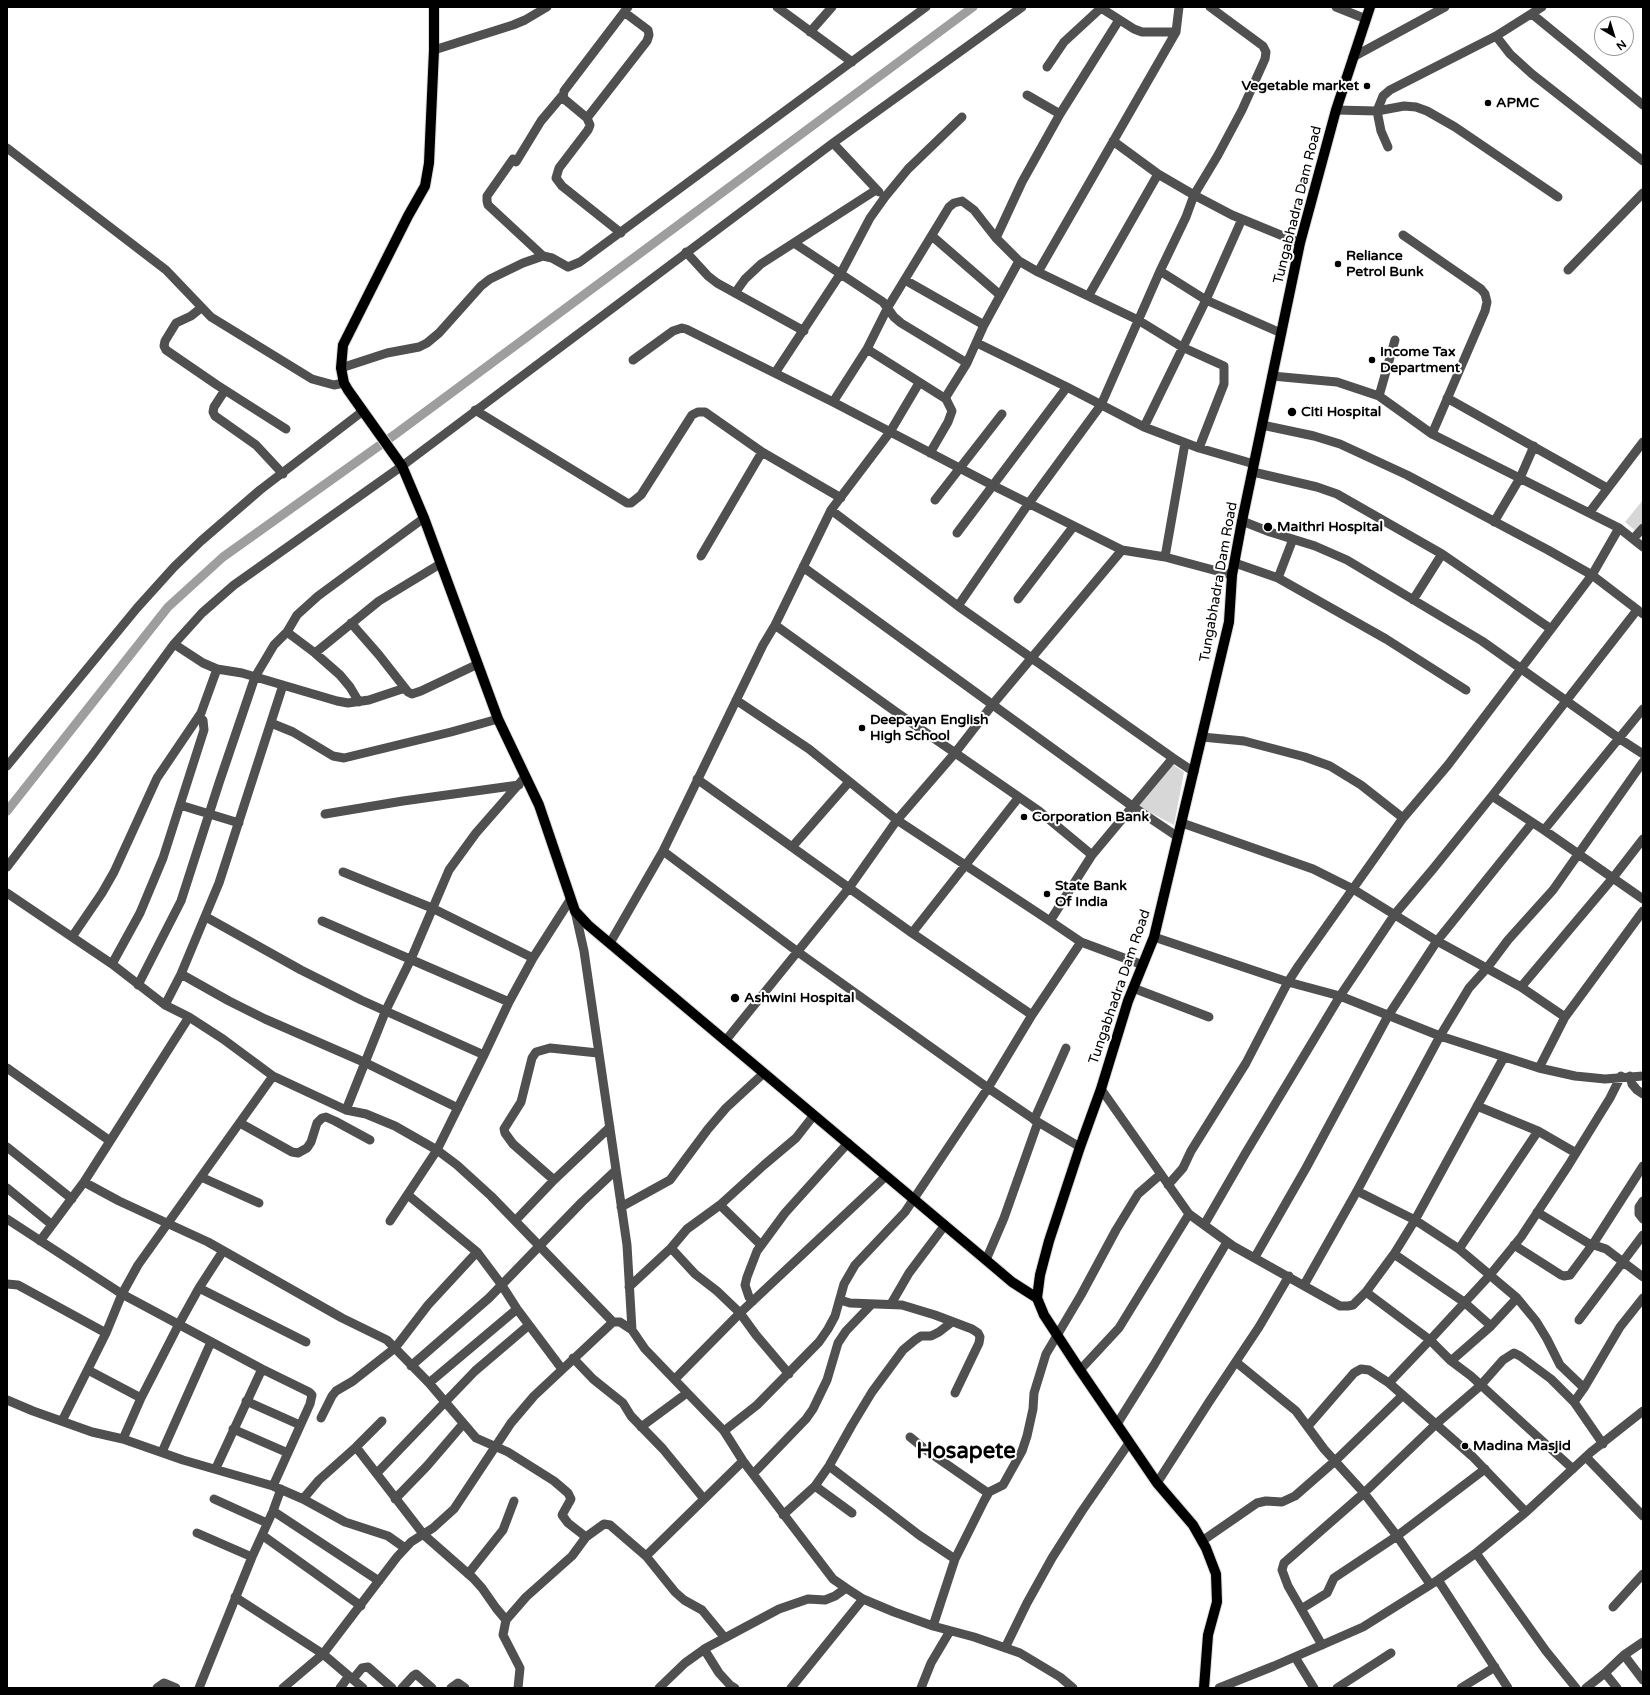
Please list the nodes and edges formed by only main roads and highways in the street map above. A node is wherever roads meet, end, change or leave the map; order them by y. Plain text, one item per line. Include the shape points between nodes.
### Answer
1 (434, 7) edge
2 (1370, 7) edge
3 (1037, 1298) junction
4 (1204, 1688) edge

1 - 3 main road via 429,163 425,186 343,346 341,368 344,383 401,462 522,781 539,805 575,911 588,925 1012,1282
2 - 3 main road, Tungabhadra Dam Road via 1336,110 1300,243 1242,521 1232,576 1229,622 1154,937 1118,1031 1049,1241
3 - 4 main road via 1057,1336 1129,1442 1157,1483 1193,1525 1202,1540 1216,1574 1217,1602 1208,1635

